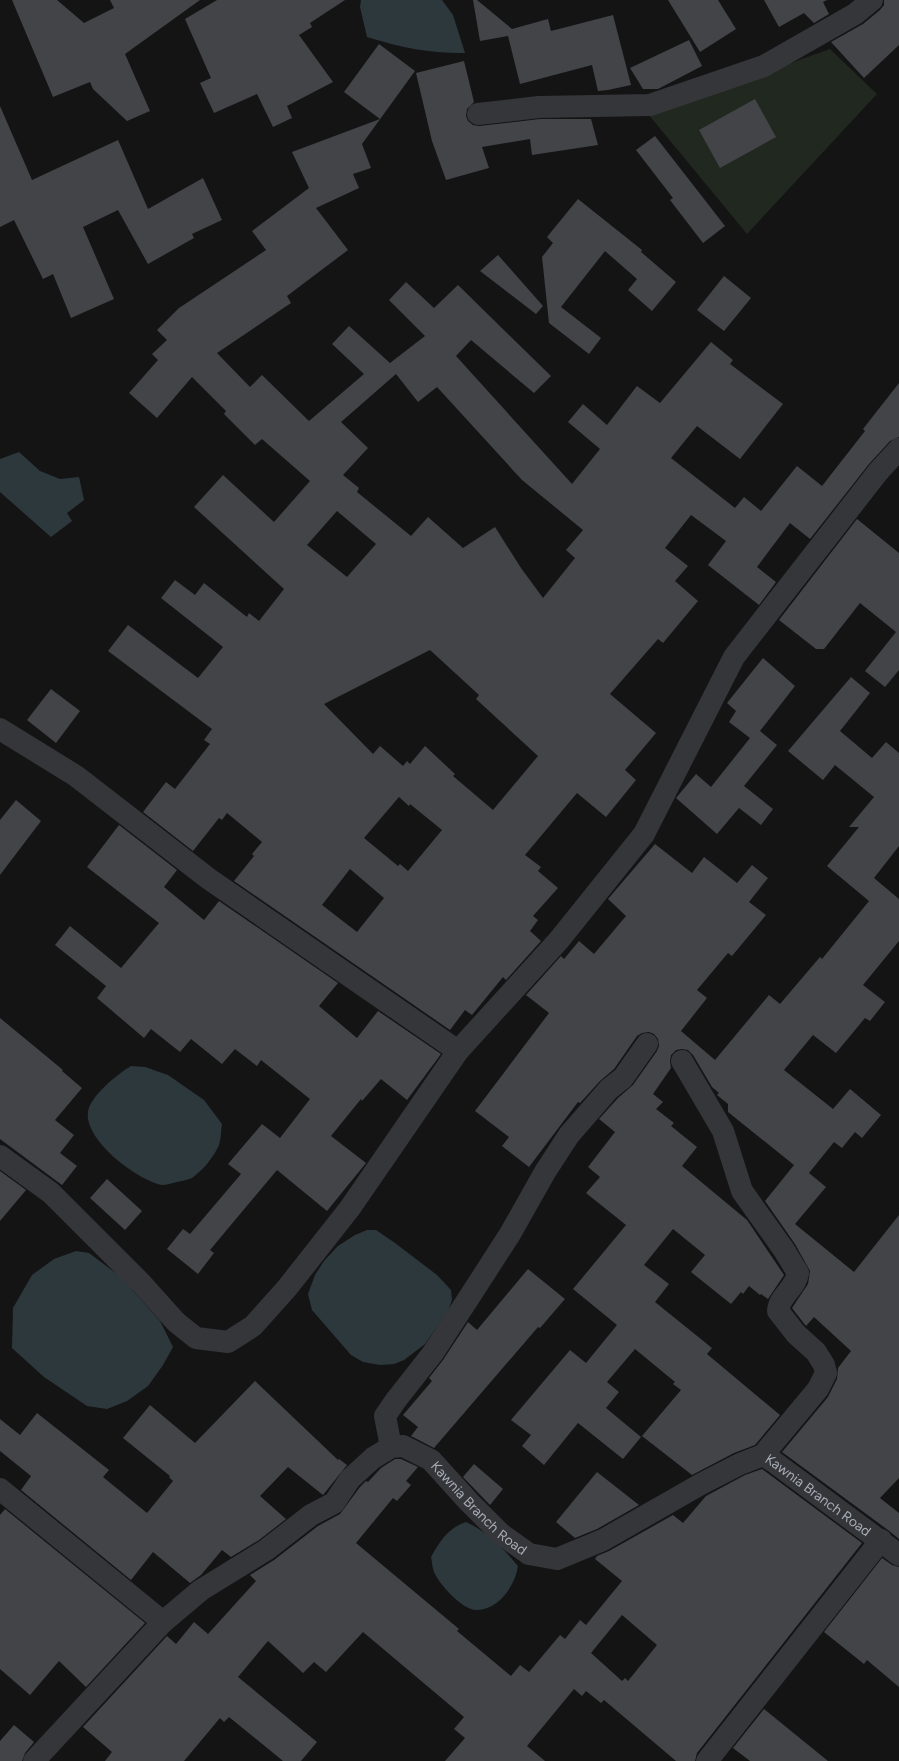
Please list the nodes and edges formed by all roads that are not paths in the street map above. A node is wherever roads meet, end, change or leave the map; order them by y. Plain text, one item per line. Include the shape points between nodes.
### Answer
1 (872, 0) edge
2 (478, 114) dead end
3 (899, 449) edge
4 (0, 729) edge
5 (647, 1044) dead end
6 (458, 1051) junction
7 (682, 1061) dead end
8 (0, 1156) edge
9 (390, 1447) junction
10 (763, 1455) junction
11 (0, 1489) edge
12 (881, 1540) junction
13 (899, 1555) edge
14 (163, 1622) junction
15 (34, 1761) edge
16 (707, 1761) edge

1 - 2 street via 855,14 764,66 650,105 540,107
3 - 6 street via 878,472 734,657 644,834 559,940
4 - 6 street via 76,776 209,879
5 - 9 street via 623,1078 609,1089 569,1135 510,1234 433,1353 385,1416
6 - 8 street via 350,1208 287,1288 253,1326 228,1342 196,1338 176,1322 52,1193
7 - 10 street via 723,1131 742,1191 798,1273 778,1303 778,1311 796,1334 816,1352 826,1373 818,1389
9 - 10 street, Kawnia Branch Road via 403,1446 431,1460 501,1534 529,1554 557,1560 603,1540 701,1484
9 - 14 street via 373,1458 350,1479 334,1503 311,1515 266,1550 201,1590
10 - 12 street, Kawnia Branch Road
11 - 14 street
12 - 13 street, Kawnia Branch Road
12 - 16 street
14 - 15 street

